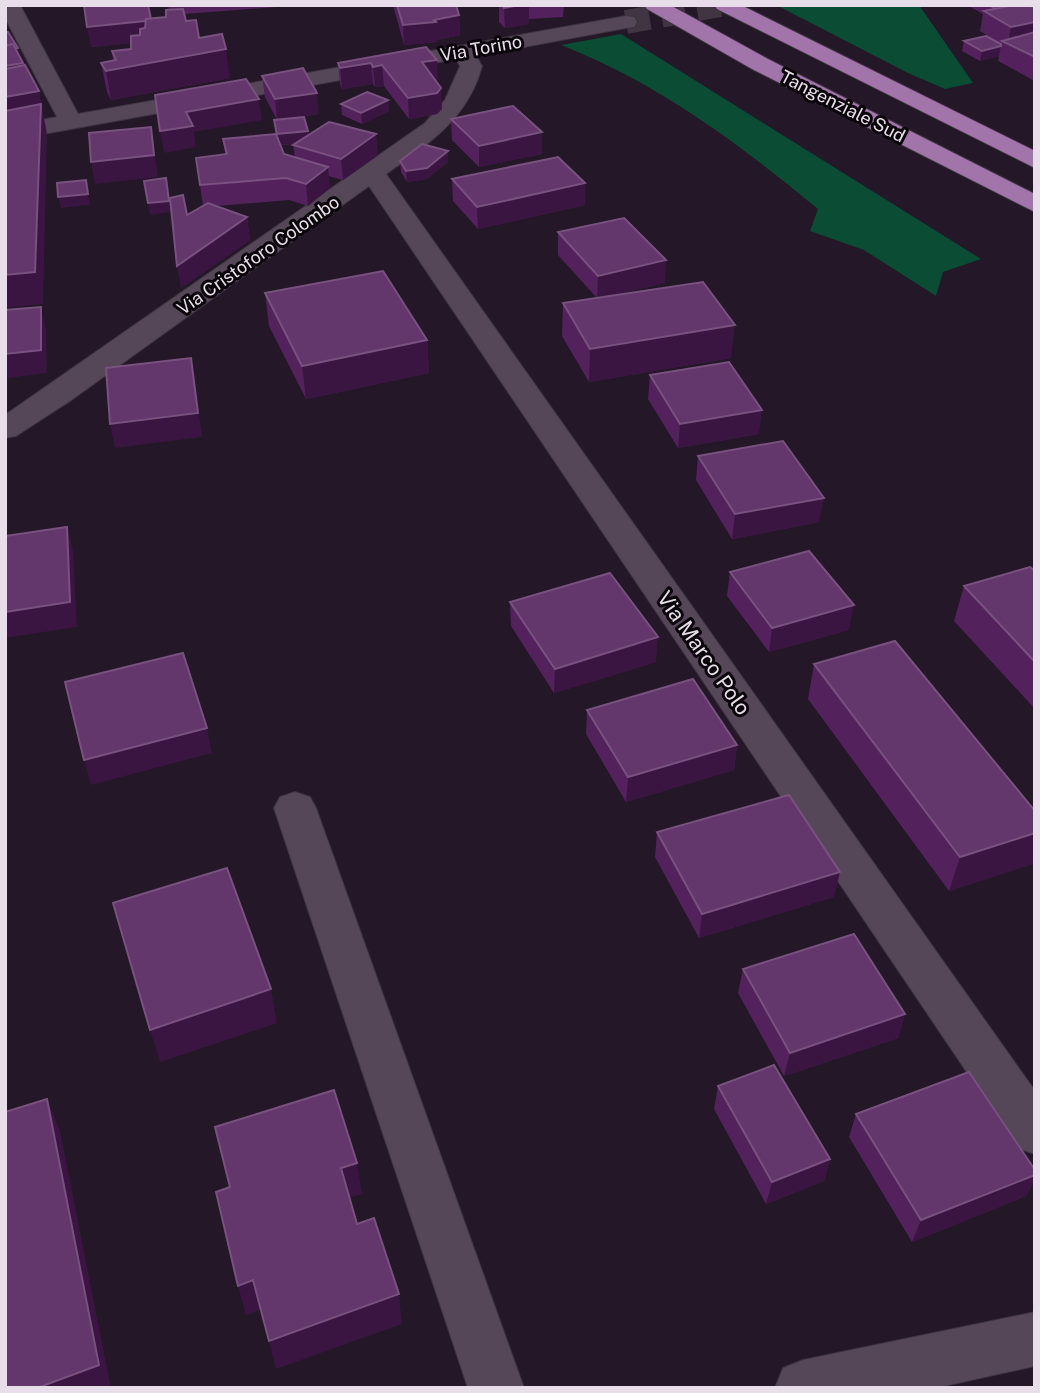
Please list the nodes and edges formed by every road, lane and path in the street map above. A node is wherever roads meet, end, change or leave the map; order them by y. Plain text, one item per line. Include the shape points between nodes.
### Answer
1 (9, 5) edge
2 (654, 5) edge
3 (724, 5) edge
4 (626, 22) tunnel mouth
5 (463, 52) junction
6 (760, 64) junction
7 (71, 122) junction
8 (5, 134) edge
9 (1035, 161) edge
10 (373, 174) junction
11 (1035, 204) edge
12 (1035, 228) edge
13 (5, 429) edge
14 (295, 808) dead end
15 (1035, 1132) edge
16 (1035, 1339) edge
17 (818, 1387) edge
18 (496, 1388) edge

1 - 7 street
2 - 6 highway, Tangenziale Sud
3 - 9 highway, Tangenziale Sud
4 - 5 street, Via Torino
5 - 7 street, Via Torino
5 - 10 street, Via Cristoforo Colombo via 471,66 447,116
6 - 11 highway, Tangenziale Sud
6 - 12 highway via 850,130
7 - 8 street, Via Torino
10 - 13 street, Via Cristoforo Colombo
10 - 15 street, Via Marco Polo
14 - 18 street
16 - 17 street

